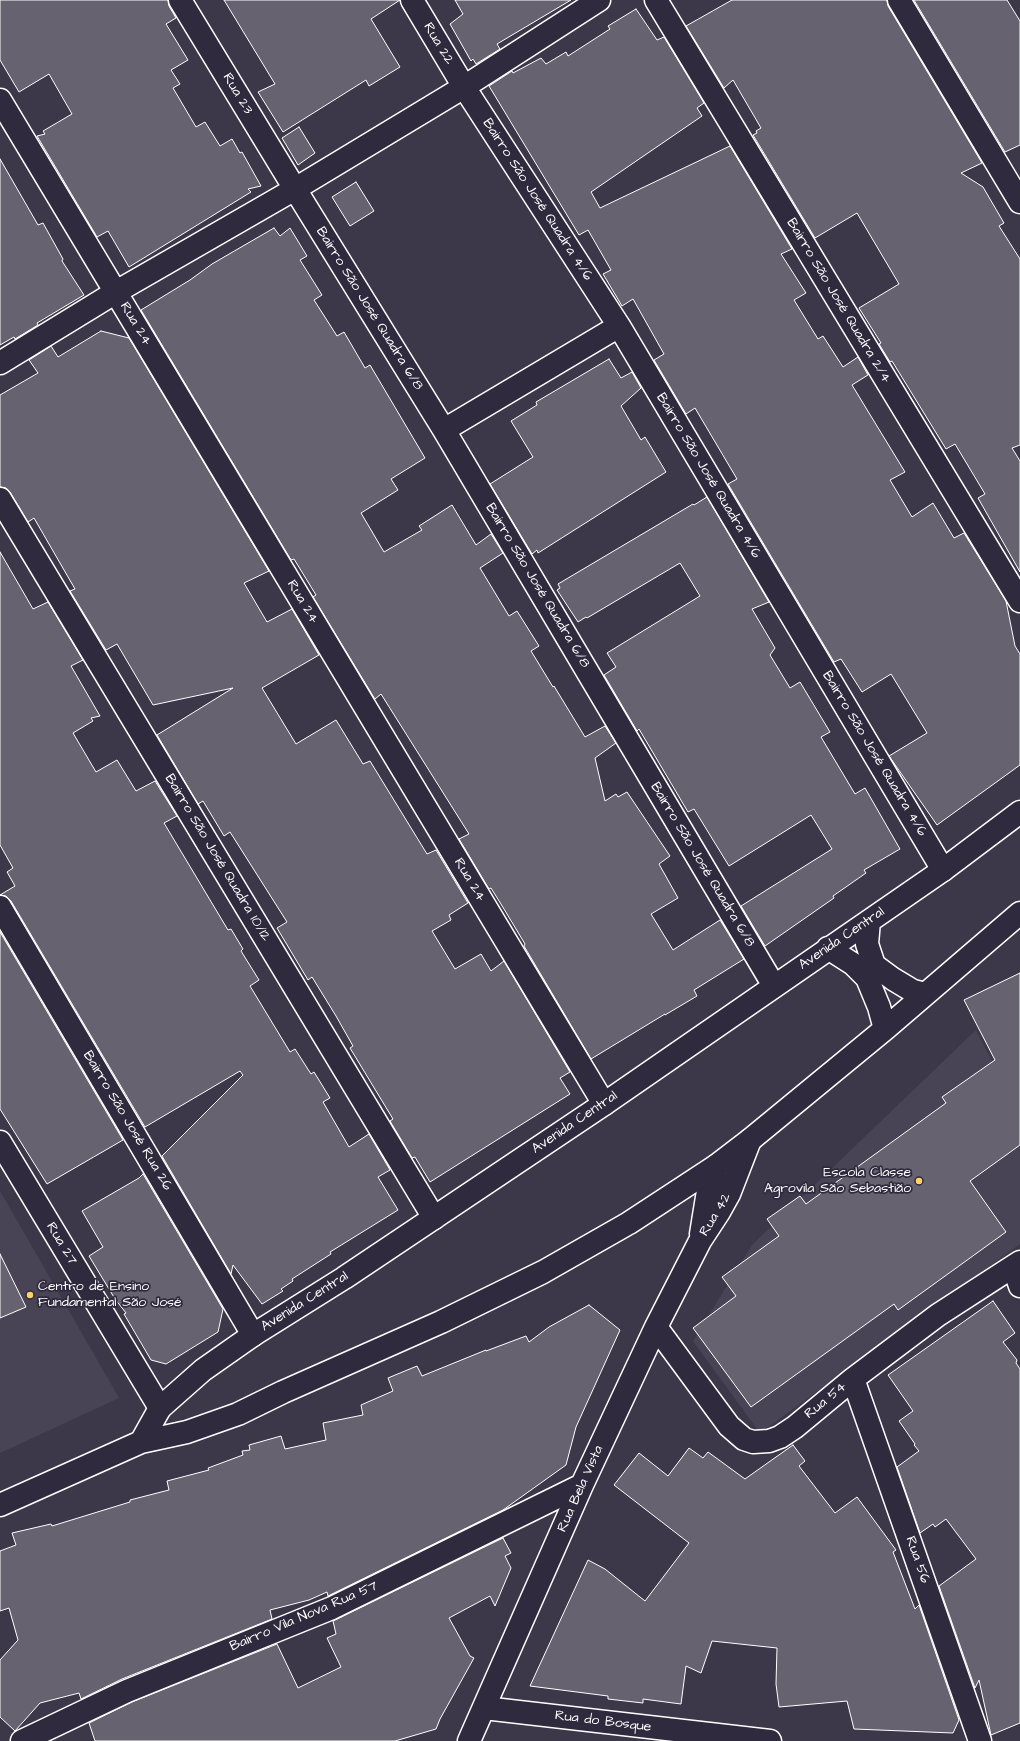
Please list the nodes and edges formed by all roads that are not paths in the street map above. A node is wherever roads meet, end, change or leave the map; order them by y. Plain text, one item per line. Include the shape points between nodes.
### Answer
1 (180, 0) edge
2 (412, 0) edge
3 (599, 0) edge
4 (656, 0) edge
5 (899, 0) edge
6 (464, 87) junction
7 (0, 100) edge
8 (295, 189) junction
9 (1020, 202) edge
10 (116, 292) junction
11 (619, 326) junction
12 (0, 363) edge
13 (444, 430) junction
14 (0, 498) edge
15 (1020, 601) edge
16 (1020, 812) edge
17 (943, 870) junction
18 (0, 907) edge
19 (1020, 912) edge
20 (868, 921) junction
21 (828, 948) junction
22 (774, 986) junction
23 (925, 994) junction
24 (885, 1029) junction
25 (604, 1104) junction
26 (750, 1140) junction
27 (0, 1142) edge
28 (716, 1166) junction
29 (434, 1218) junction
30 (700, 1241) junction
31 (1018, 1272) edge
32 (656, 1327) junction
33 (253, 1335) junction
34 (853, 1379) junction
35 (160, 1408) junction
36 (141, 1442) junction
37 (582, 1485) junction
38 (0, 1504) edge
39 (484, 1708) junction
40 (22, 1741) edge
41 (469, 1741) edge
42 (770, 1741) edge
43 (980, 1741) edge

1 - 8 street, Rua 23
2 - 6 street, Rua 22
3 - 6 street
4 - 15 street, Bairro São José Quadra 2/4
5 - 9 street
6 - 8 street
6 - 11 street, Bairro São José Quadra 4/6
7 - 10 street, Rua 24
8 - 10 street
8 - 13 street, Bairro São José Quadra 6/8
10 - 12 street
10 - 25 street, Rua 24
11 - 13 street
11 - 17 street, Bairro São José Quadra 4/6
13 - 22 street, Bairro São José Quadra 6/8
14 - 29 street, Bairro São José Quadra 10/12
16 - 17 street, Avenida Central
17 - 20 street, Avenida Central
18 - 33 street, Bairro São José Rua 26
19 - 23 street
20 - 21 street, Avenida Central
20 - 23 street via 867,944 874,965 913,991
21 - 22 street, Avenida Central
21 - 24 street via 867,978
22 - 25 street, Avenida Central
23 - 24 street
24 - 26 street
25 - 29 street, Avenida Central
26 - 28 street
26 - 30 street, Rua 42 via 729,1194
27 - 35 street, Rua 27
28 - 30 street, Rua 42 via 708,1191
28 - 36 street via 629,1223 543,1272 441,1322 238,1414 187,1432
29 - 33 street, Avenida Central
30 - 32 street, Rua Bela Vista
31 - 34 street, Rua 54 via 938,1315
32 - 34 street, Rua 54 via 729,1426 744,1439 753,1442 769,1441 786,1433
32 - 37 street, Rua Bela Vista
33 - 35 street, Avenida Central via 203,1370
34 - 43 street, Rua 56
35 - 36 street, Avenida Central
36 - 38 street
37 - 39 street, Rua Bela Vista
37 - 40 street, Bairro Vila Nova Rua 57 via 332,1608 126,1690
39 - 41 street, Rua Bela Vista
39 - 42 street, Rua do Bosque

